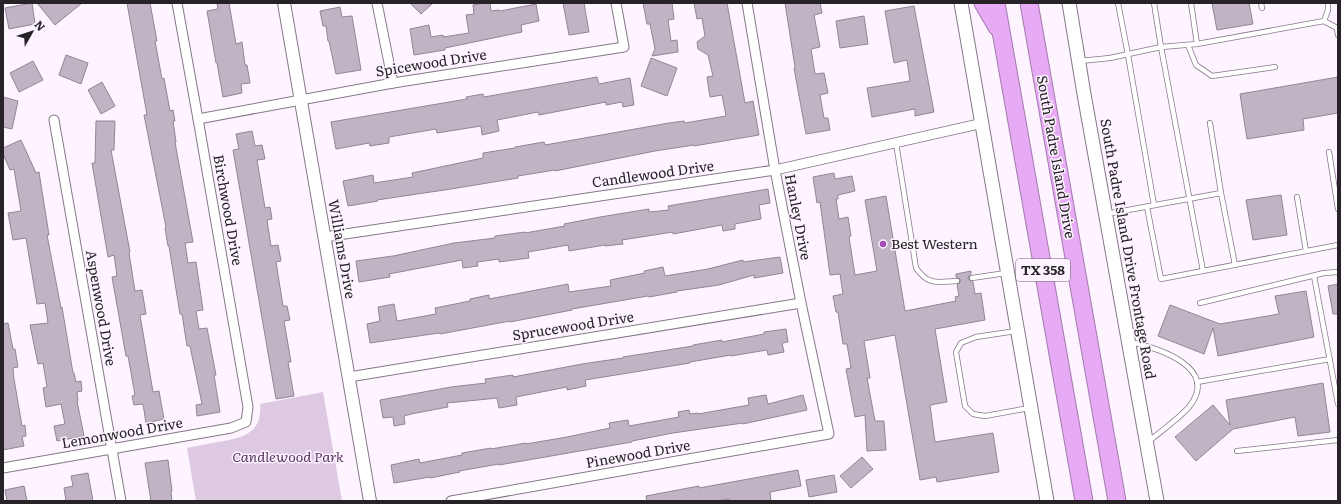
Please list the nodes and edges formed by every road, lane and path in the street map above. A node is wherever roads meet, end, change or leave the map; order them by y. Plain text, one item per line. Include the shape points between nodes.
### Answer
1 (177, 3) edge
2 (284, 3) edge
3 (377, 3) edge
4 (616, 3) edge
5 (747, 3) edge
6 (961, 3) edge
7 (983, 3) edge
8 (996, 3) edge
9 (1029, 3) edge
10 (1069, 3) edge
11 (1118, 3) edge
12 (1154, 3) edge
13 (1191, 3) edge
14 (1328, 3) edge
15 (1324, 20) junction
16 (1338, 35) edge
17 (1003, 38) junction
18 (1196, 44) junction
19 (1188, 45) junction
20 (1161, 47) junction
21 (1128, 55) junction
22 (1079, 61) junction
23 (1275, 67) dead end
24 (392, 83) junction
25 (302, 100) junction
26 (198, 119) junction
27 (54, 120) dead end
28 (983, 123) junction
29 (1210, 123) dead end
30 (896, 143) junction
31 (1329, 152) dead end
32 (775, 170) junction
33 (1221, 193) junction
34 (1297, 196) dead end
35 (1188, 198) junction
36 (1154, 205) junction
37 (1147, 207) junction
38 (1338, 209) edge
39 (1106, 214) junction
40 (325, 237) junction
41 (1338, 245) edge
42 (1306, 251) junction
43 (1235, 265) junction
44 (1202, 271) junction
45 (1008, 272) junction
46 (1338, 272) edge
47 (1314, 276) junction
48 (972, 278) dead end
49 (957, 281) dead end
50 (801, 303) junction
51 (1200, 303) dead end
52 (1018, 331) junction
53 (1129, 342) junction
54 (1330, 358) junction
55 (349, 376) junction
56 (1197, 382) junction
57 (1338, 404) edge
58 (1031, 407) junction
59 (246, 422) joint
60 (829, 434) joint
61 (1338, 440) edge
62 (1147, 443) junction
63 (112, 448) junction
64 (1237, 451) dead end
65 (3, 468) edge
66 (121, 501) edge
67 (370, 501) edge
68 (452, 501) edge
69 (1047, 501) edge
70 (1084, 501) edge
71 (1117, 501) edge
72 (1158, 501) edge

1 - 26 street, Birchwood Drive
2 - 25 street, Williams Drive
3 - 24 street
4 - 24 street, Spicewood Drive via 624,47
5 - 32 street, Hanley Drive
6 - 28 main road
7 - 17 highway
8 - 17 highway, TX 358
9 - 71 highway, South Padre Island Drive / TX 358
10 - 22 main road, South Padre Island Drive Frontage Road
11 - 21 lane
12 - 20 lane
13 - 18 lane
14 - 15 lane
15 - 16 lane via 1337,28
15 - 18 lane
17 - 70 highway, TX 358
18 - 19 lane
19 - 20 lane
19 - 23 lane via 1196,65 1212,76
20 - 21 lane
20 - 35 lane
21 - 22 lane
21 - 36 lane
22 - 39 main road, South Padre Island Drive Frontage Road
24 - 25 street, Spicewood Drive
25 - 26 street, Spicewood Drive
25 - 40 street, Williams Drive
26 - 59 street, Birchwood Drive via 248,407
27 - 63 street, Aspenwood Drive
28 - 30 street, Candlewood Drive
28 - 45 main road
29 - 33 lane
30 - 32 street, Candlewood Drive
30 - 49 lane via 916,268 922,277 933,283
31 - 38 lane
32 - 40 street, Candlewood Drive
32 - 50 street, Hanley Drive
33 - 35 lane
33 - 43 lane
34 - 42 lane
35 - 36 lane
35 - 44 lane
36 - 37 lane
37 - 39 lane
37 - 44 lane via 1161,280
39 - 53 main road, South Padre Island Drive Frontage Road
40 - 55 street, Williams Drive
41 - 42 lane
42 - 43 lane
43 - 44 lane
45 - 48 lane
45 - 52 main road
46 - 47 lane
47 - 51 lane
47 - 54 lane
50 - 55 street, Sprucewood Drive
50 - 60 street, Hanley Drive
52 - 58 main road
52 - 58 lane via 976,337 961,343 956,352 965,406 973,414 985,416
53 - 56 lane via 1168,353 1187,365
53 - 62 main road, South Padre Island Drive Frontage Road
54 - 56 lane
54 - 57 lane
55 - 67 street, Williams Drive
56 - 62 lane via 1194,399 1187,408
58 - 69 main road
59 - 63 street, Lemonwood Drive via 231,428
60 - 68 street, Pinewood Drive
61 - 64 lane
62 - 72 main road, South Padre Island Drive Frontage Road
63 - 65 street, Lemonwood Drive
63 - 66 street, Aspenwood Drive

